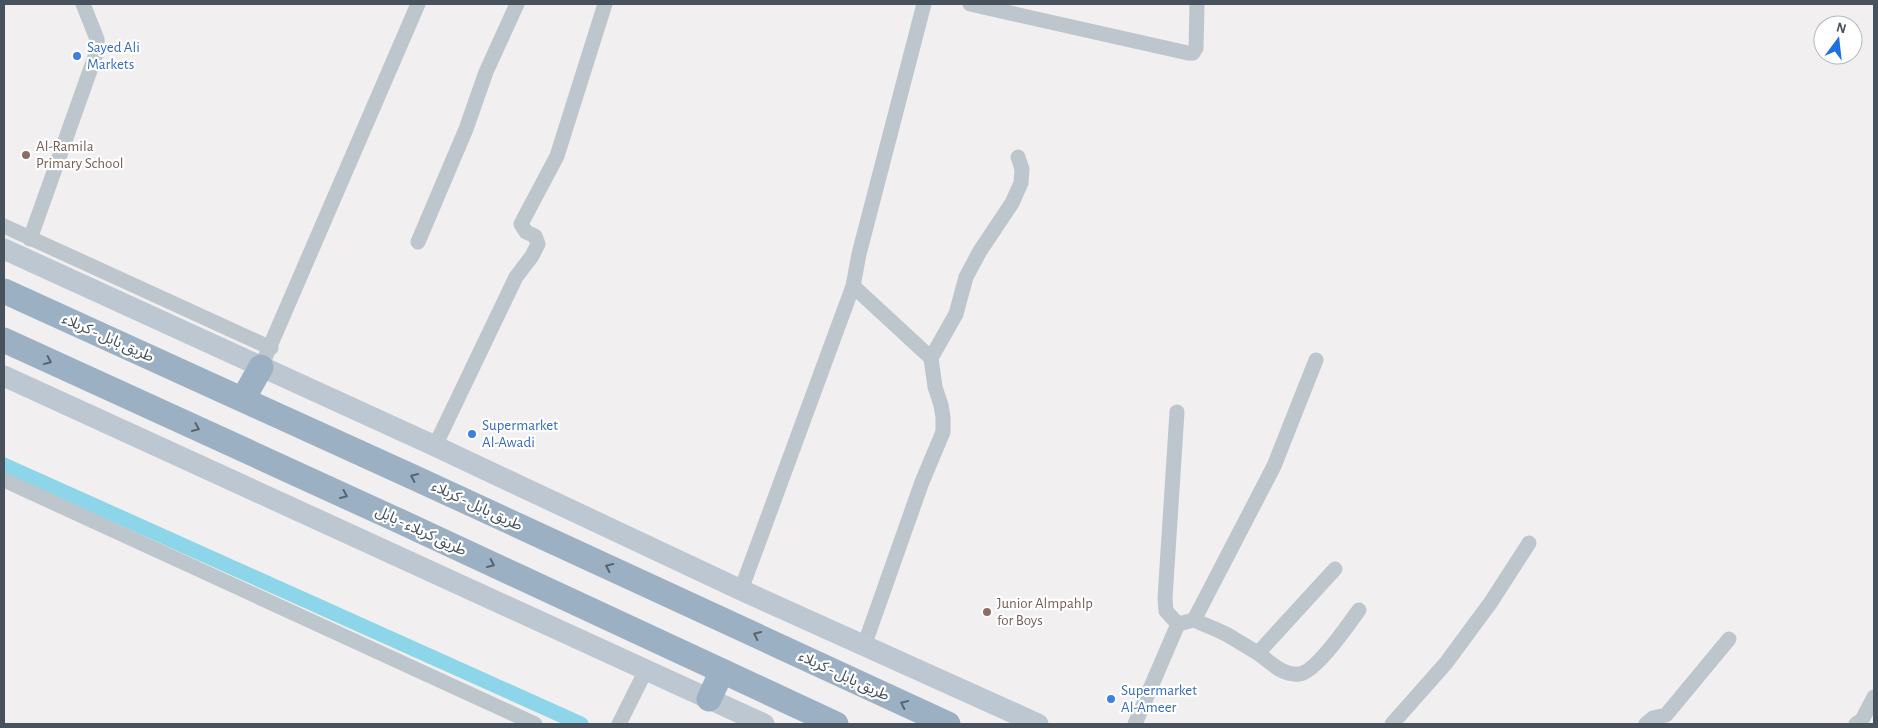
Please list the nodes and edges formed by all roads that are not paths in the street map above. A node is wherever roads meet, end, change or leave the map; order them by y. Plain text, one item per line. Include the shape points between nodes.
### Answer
1 (83, 4) edge
2 (418, 4) edge
3 (516, 4) edge
4 (605, 4) edge
5 (924, 4) edge
6 (970, 4) edge
7 (1197, 4) edge
8 (1018, 157) dead end
9 (4, 226) edge
10 (30, 239) junction
11 (418, 242) dead end
12 (4, 249) edge
13 (853, 286) junction
14 (4, 291) edge
15 (4, 340) edge
16 (266, 357) junction
17 (931, 358) junction
18 (1316, 360) dead end
19 (4, 376) edge
20 (243, 399) junction
21 (1177, 412) dead end
22 (435, 446) junction
23 (4, 480) edge
24 (1529, 544) dead end
25 (1335, 569) dead end
26 (741, 590) junction
27 (1359, 610) dead end
28 (1194, 620) junction
29 (1178, 624) junction
30 (1729, 639) dead end
31 (864, 646) junction
32 (1258, 653) junction
33 (646, 670) junction
34 (722, 671) junction
35 (1874, 697) edge
36 (709, 699) junction
37 (535, 724) edge
38 (619, 724) edge
39 (764, 724) edge
40 (836, 724) edge
41 (948, 724) edge
42 (1038, 724) edge
43 (1135, 724) edge
44 (1392, 724) edge
45 (1646, 724) edge
46 (1856, 724) edge

1 - 10 street via 97,39 97,51
2 - 16 street
3 - 11 street
4 - 22 street via 557,156 521,224 538,244 516,278
5 - 13 street
6 - 7 street via 1193,53 1196,48
8 - 17 street via 1022,169 1012,203 966,277 956,314
9 - 10 street
10 - 16 street
12 - 16 main road
13 - 17 street
13 - 26 street
14 - 20 highway, طريق بابل - كربلاء
15 -> 34 highway, طريق كربلاء - بابل
16 - 20 highway
16 - 22 main road
17 - 31 street via 943,432
18 - 28 street via 1274,466
19 - 33 main road
41 -> 20 highway, طريق بابل - كربلاء
21 - 29 street via 1164,598 1166,611
22 - 26 main road
23 - 37 street
24 - 44 street via 1446,664
25 - 32 street
26 - 31 main road
27 - 32 street via 1327,652 1300,674 1275,667
28 - 29 street
28 - 32 street
29 - 43 street
30 - 45 street via 1666,716 1654,718
31 - 42 main road
33 - 36 main road
33 - 38 street
34 - 36 highway
34 - 40 highway, طريق كربلاء - بابل
35 - 46 street via 1862,720
36 - 39 main road

